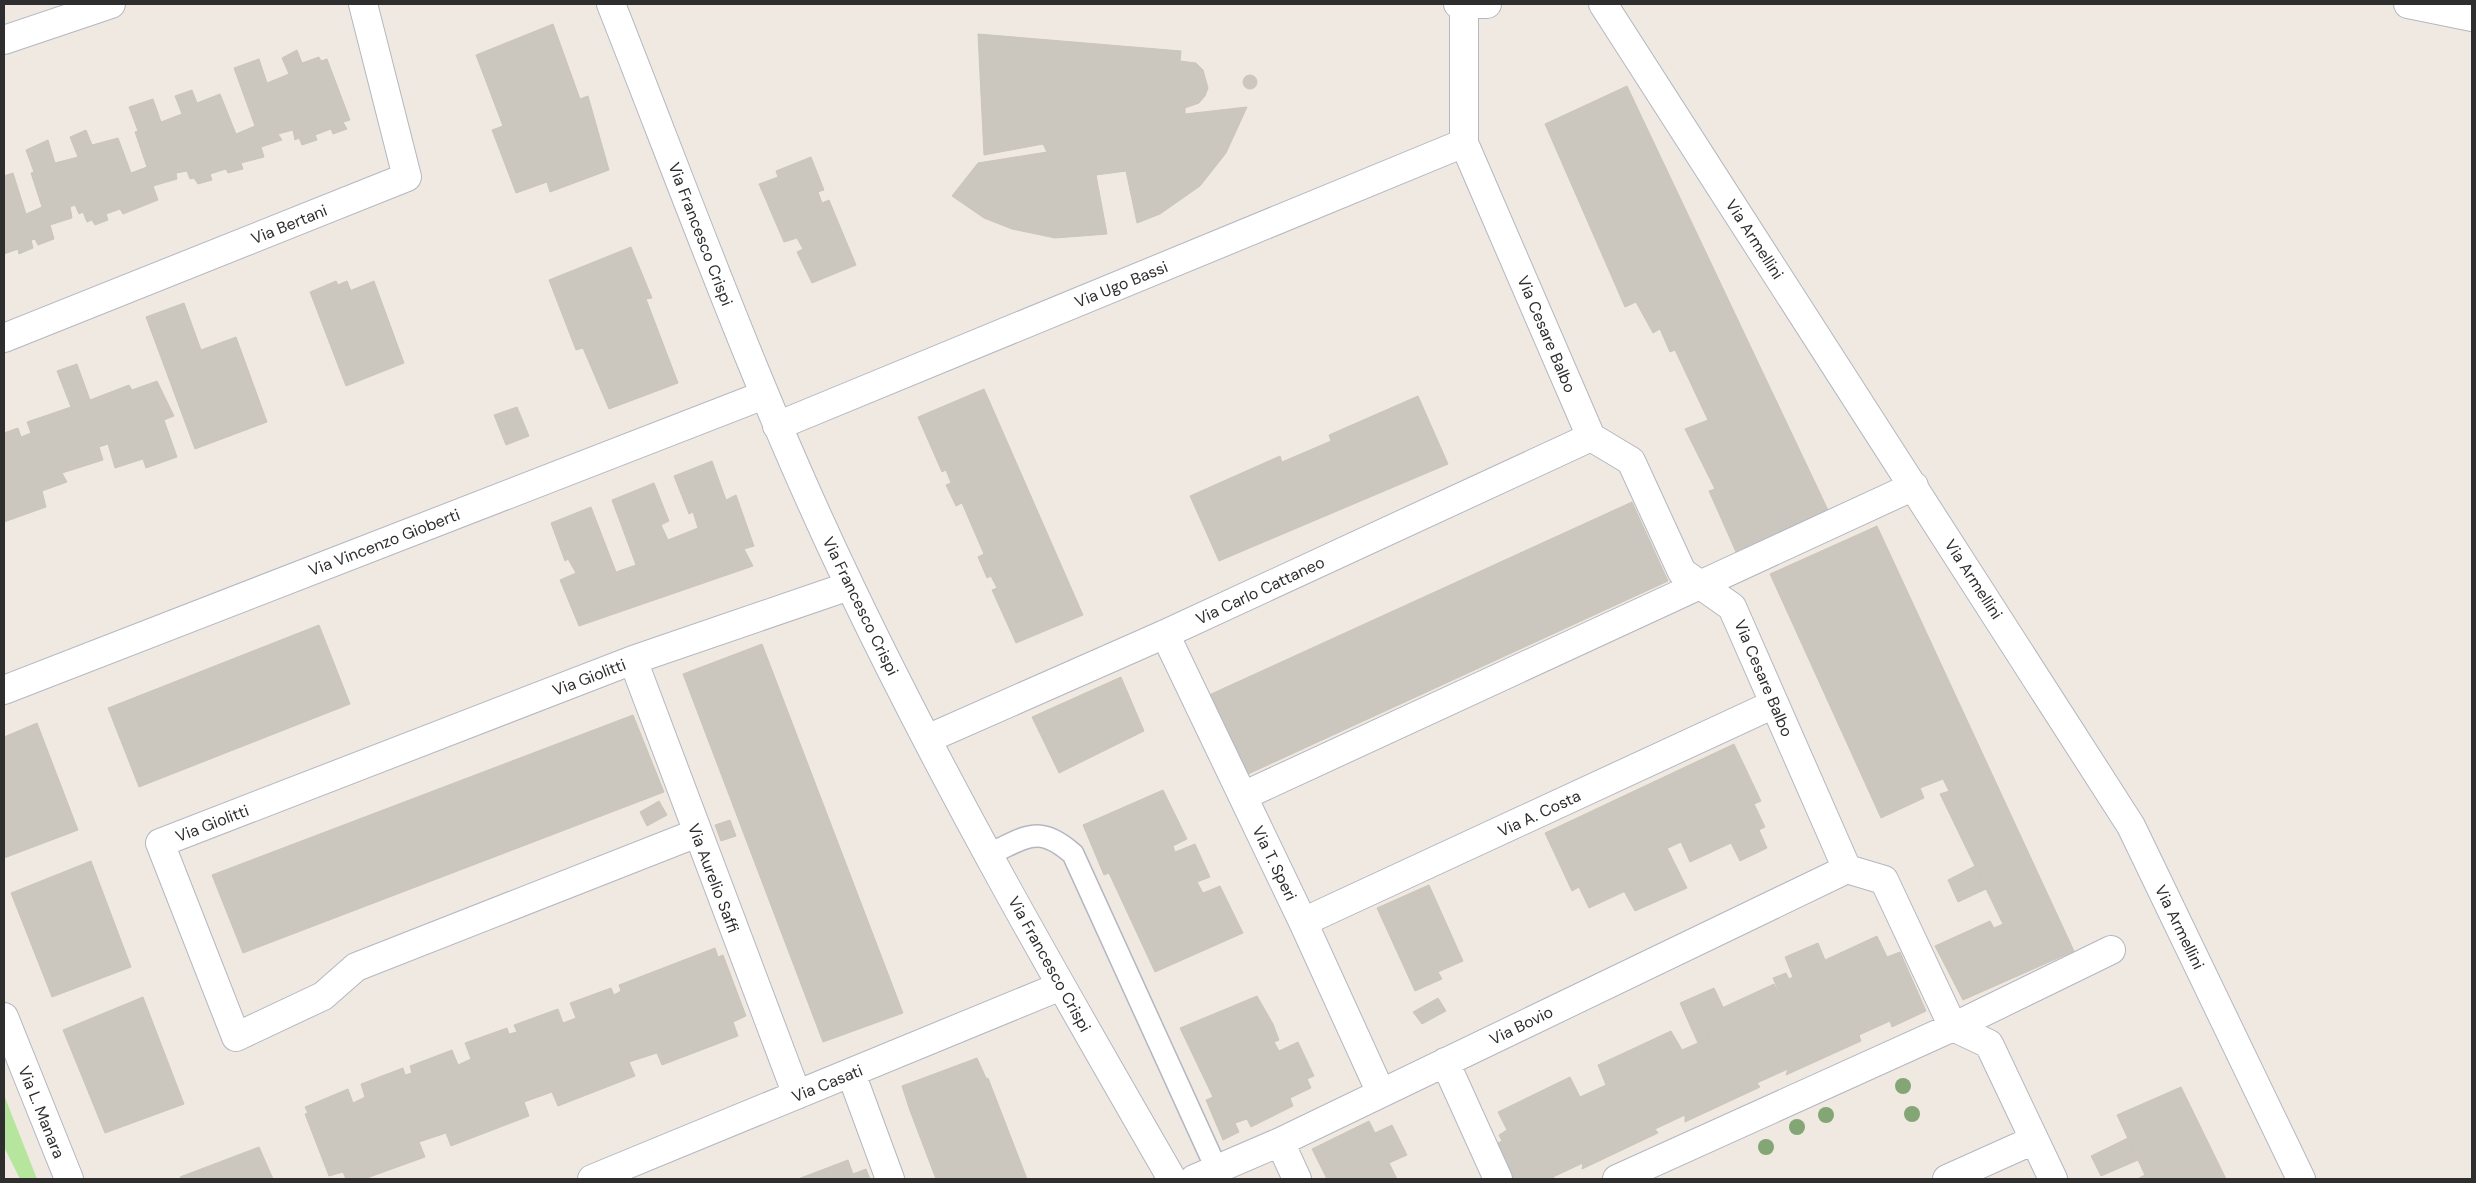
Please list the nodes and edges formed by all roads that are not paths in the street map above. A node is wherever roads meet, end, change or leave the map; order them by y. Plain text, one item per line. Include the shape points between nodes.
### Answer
1 (111, 4) edge
2 (362, 4) edge
3 (611, 4) edge
4 (1458, 4) edge
5 (1464, 4) edge
6 (1487, 4) edge
7 (1603, 4) edge
8 (2408, 4) edge
9 (2472, 17) edge
10 (4, 40) edge
11 (1464, 143) junction
12 (4, 338) edge
13 (764, 395) junction
14 (777, 426) junction
15 (1591, 437) junction
16 (1914, 486) junction
17 (1701, 585) junction
18 (850, 586) junction
19 (1165, 634) junction
20 (633, 660) junction
21 (4, 690) edge
22 (1774, 704) junction
23 (927, 740) junction
24 (1243, 796) junction
25 (697, 833) junction
26 (989, 854) junction
27 (1847, 870) junction
28 (1303, 922) junction
29 (2110, 950) dead end
30 (1061, 986) junction
31 (4, 1017) edge
32 (1953, 1027) junction
33 (1444, 1062) junction
34 (851, 1073) junction
35 (1380, 1093) junction
36 (797, 1095) junction
37 (2034, 1140) junction
38 (1280, 1142) junction
39 (1205, 1174) edge
40 (69, 1179) edge
41 (592, 1179) edge
42 (890, 1179) edge
43 (1172, 1179) edge
44 (1297, 1179) edge
45 (1498, 1179) edge
46 (1617, 1179) edge
47 (1947, 1179) edge
48 (2053, 1179) edge
49 (2301, 1179) edge

1 - 10 street
2 - 12 street, Via Bertani via 407,177
3 - 13 street, Via Francesco Crispi
4 - 5 street
5 - 6 street
5 - 11 street
7 - 16 street, Via Armellini
8 - 9 street
11 - 14 street, Via Ugo Bassi
11 - 15 street, Via Cesare Balbo
13 - 14 street, Via Francesco Crispi
13 - 21 street, Via Vincenzo Gioberti
14 - 18 street, Via Francesco Crispi
15 - 17 street, Via Cesare Balbo via 1631,461 1682,572
15 - 19 street, Via Carlo Cattaneo
16 - 17 street
16 - 49 street, Via Armellini via 2131,826
17 - 22 street, Via Cesare Balbo via 1732,606
17 - 24 street
18 - 20 street, Via Giolitti
18 - 23 street, Via Francesco Crispi
19 - 23 street, Via Carlo Cattaneo
19 - 24 street, Via T. Speri
20 - 25 street, Via Aurelio Saffi
20 - 25 street, Via Giolitti via 160,843 236,1037 323,996 356,968
22 - 27 street, Via Cesare Balbo
22 - 28 street, Via A. Costa
23 - 26 street, Via Francesco Crispi
24 - 28 street, Via T. Speri
25 - 36 street, Via Aurelio Saffi
26 - 30 street, Via Francesco Crispi
26 - 39 lane via 1034,834 1058,841 1073,854
27 - 32 street via 1884,880
27 - 33 street, Via Bovio
28 - 35 street, Via T. Speri
29 - 32 street
30 - 34 street, Via Casati
30 - 43 street, Via Francesco Crispi
31 - 40 street, Via L. Manara
32 - 37 street via 1989,1044
32 - 46 street
33 - 35 street, Via Bovio
33 - 45 street
34 - 36 street, Via Casati
34 - 42 street
35 - 38 street, Via Bovio
36 - 41 street, Via Casati
37 - 47 street
37 - 48 street
38 - 39 street, Via Bovio
38 - 44 street

